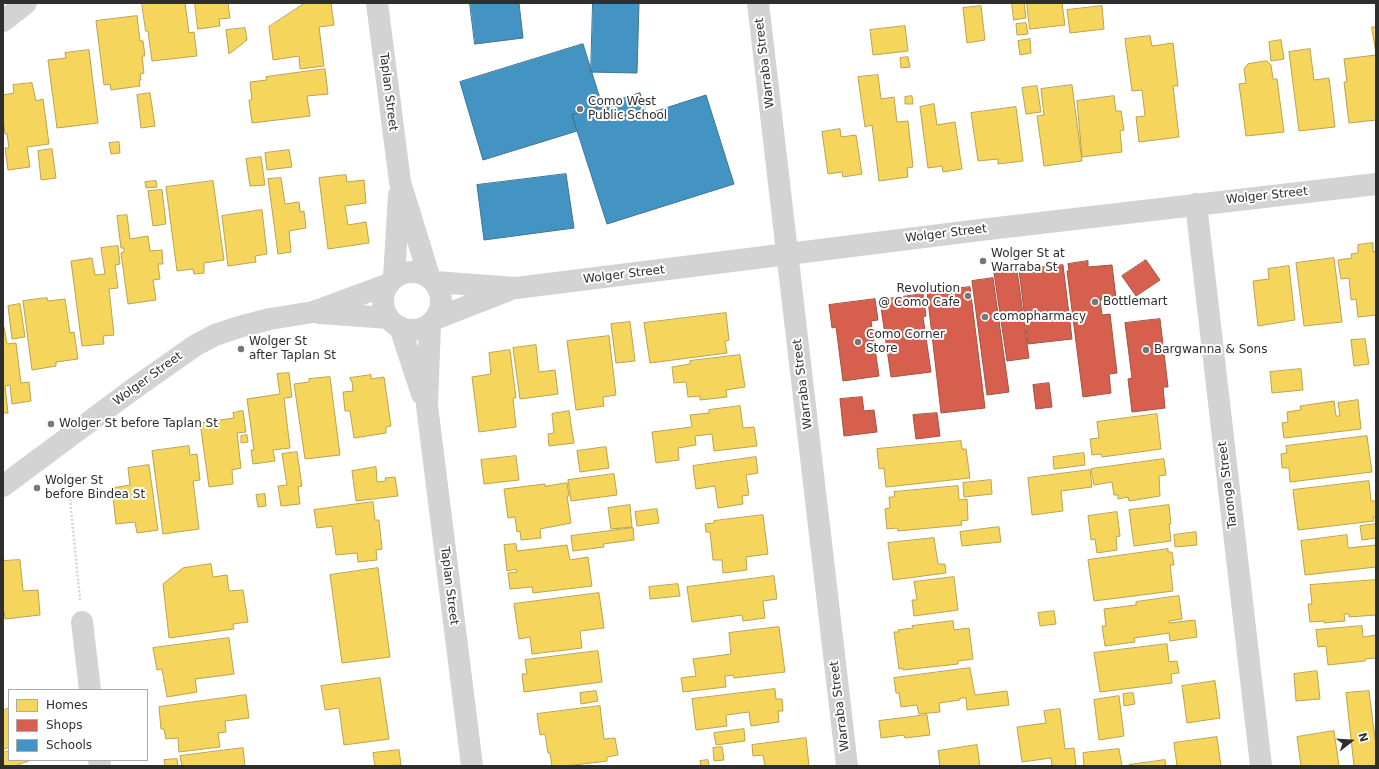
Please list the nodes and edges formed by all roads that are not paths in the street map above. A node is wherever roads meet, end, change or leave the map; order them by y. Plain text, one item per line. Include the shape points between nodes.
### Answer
1 (26, 3) edge
2 (377, 3) edge
3 (758, 3) edge
4 (3, 21) edge
5 (400, 182) junction
6 (1376, 184) edge
7 (1196, 204) junction
8 (787, 254) junction
9 (432, 279) junction
10 (391, 281) junction
11 (516, 288) junction
12 (313, 312) junction
13 (432, 322) junction
14 (395, 323) junction
15 (427, 406) junction
16 (3, 486) edge
17 (82, 622) road end
18 (90, 689) edge
19 (472, 766) edge
20 (847, 766) edge
21 (1261, 766) edge

1 - 4 street
2 - 5 street, Taplan Street
3 - 8 street, Warraba Street
5 - 9 street, Taplan Street
5 - 10 street, Taplan Street
6 - 7 street, Wolger Street
7 - 8 street, Wolger Street
7 - 21 street, Taronga Street
8 - 11 street, Wolger Street
8 - 20 street, Warraba Street
9 - 10 street via 415,272 407,272
9 - 11 street, Wolger Street
9 - 13 street via 439,289 442,305
10 - 12 street, Wolger Street
10 - 14 street via 383,297 384,305
11 - 13 street, Wolger Street
12 - 14 street, Wolger Street
12 - 16 street, Wolger Street via 239,327 196,345 136,386
13 - 14 street via 415,330 408,330
13 - 15 street, Taplan Street
14 - 15 street, Taplan Street
15 - 19 street, Taplan Street
17 - 18 street

